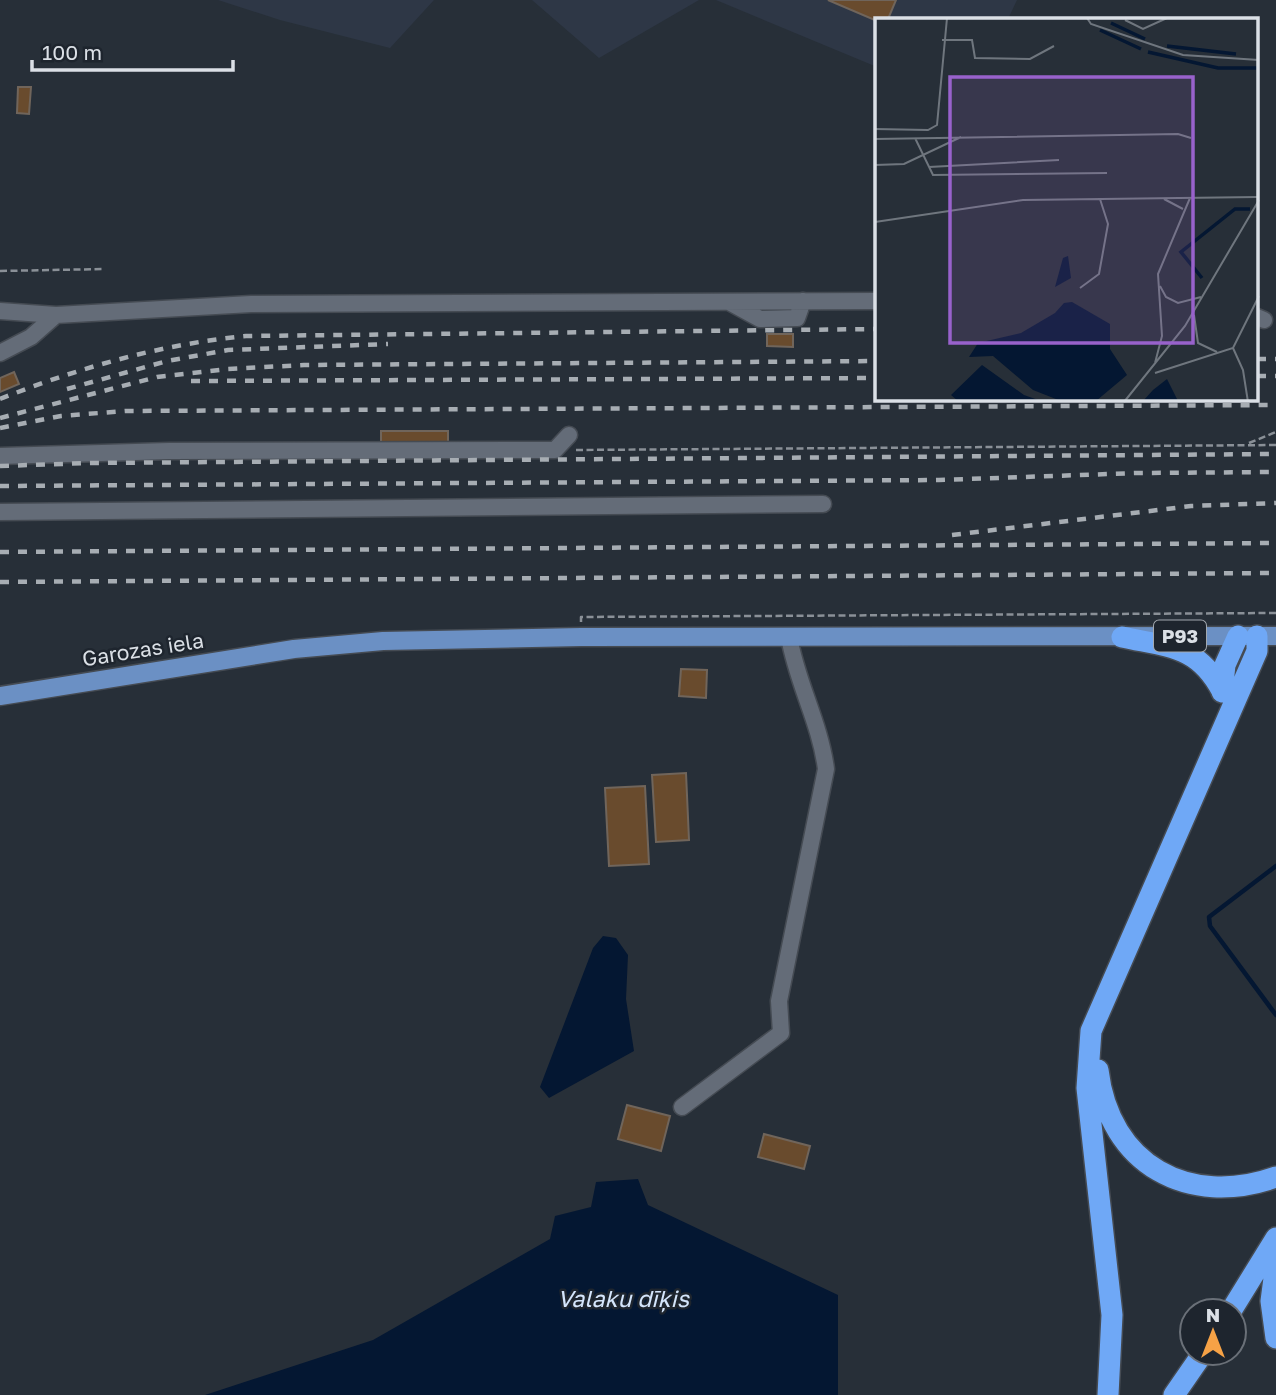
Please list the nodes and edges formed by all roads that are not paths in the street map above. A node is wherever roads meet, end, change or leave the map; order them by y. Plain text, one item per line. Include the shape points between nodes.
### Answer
1 (875, 302) edge
2 (0, 311) edge
3 (56, 315) junction
4 (0, 353) edge
5 (569, 435) dead end
6 (0, 456) edge
7 (822, 504) dead end
8 (0, 512) edge
9 (1257, 636) edge
10 (789, 637) junction
11 (1122, 637) junction
12 (1222, 691) junction
13 (0, 696) edge
14 (1217, 736) junction
15 (1113, 982) junction
16 (682, 1107) dead end
17 (1276, 1177) edge
18 (1276, 1238) edge
19 (1276, 1263) edge
20 (1240, 1297) edge
21 (1276, 1338) edge
22 (1193, 1367) edge
23 (1108, 1395) edge
24 (1174, 1395) edge

1 - 3 street via 250,304
2 - 3 street
3 - 4 street via 31,337
5 - 6 street via 555,450
7 - 8 street
9 - 11 main road, P93
9 - 12 highway via 1225,665
9 - 14 highway via 1256,651
10 - 11 main road, P93
10 - 13 main road, Garozas iela / P93 via 460,638 294,649
10 - 16 street via 794,668 822,737 826,769 779,1001 781,1033
11 - 12 highway via 1194,656 1207,666
12 - 14 highway
14 - 15 highway
15 - 17 highway via 1100,1035 1100,1088 1109,1115 1134,1152 1150,1166 1196,1186 1250,1186
15 - 23 highway via 1098,1007 1087,1055 1112,1315
18 - 20 highway
19 - 21 highway via 1272,1301
22 - 24 highway

